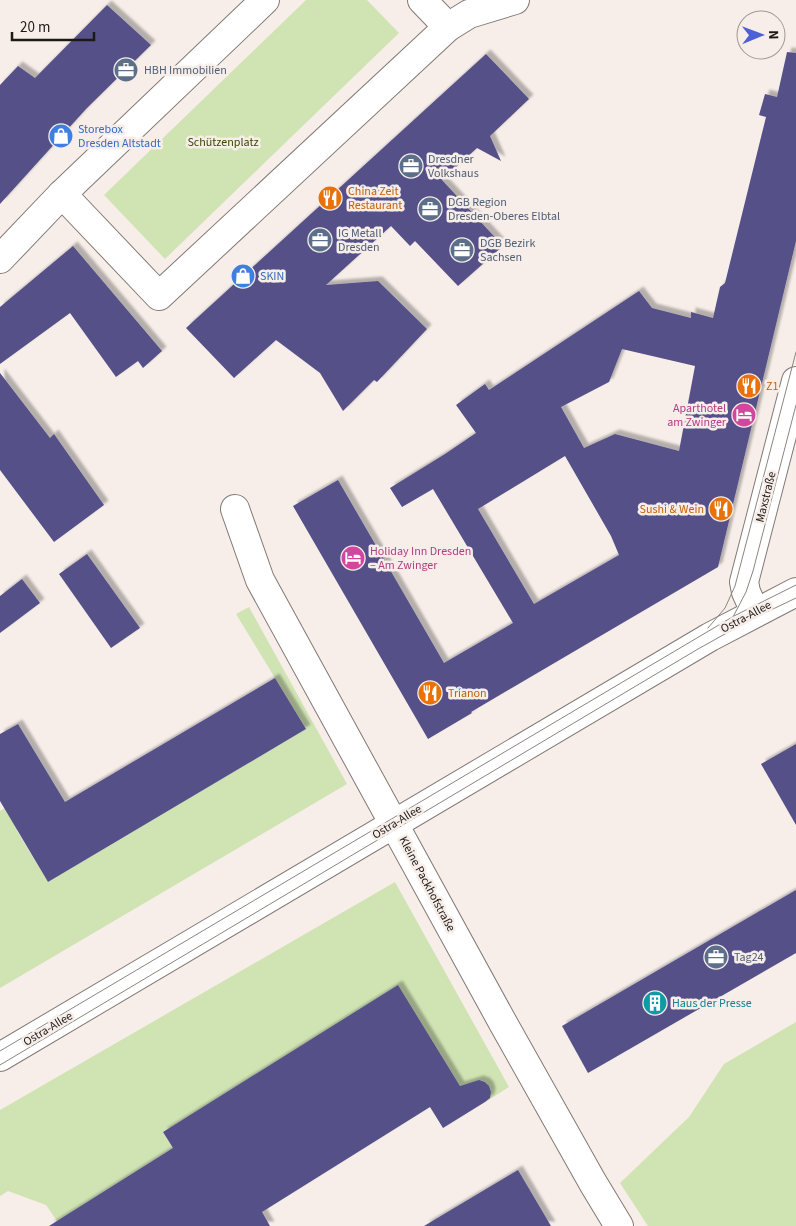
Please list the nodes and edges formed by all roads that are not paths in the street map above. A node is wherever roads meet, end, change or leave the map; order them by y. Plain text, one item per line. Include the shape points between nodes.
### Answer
1 (265, 0) edge
2 (422, 0) edge
3 (515, 0) edge
4 (448, 27) junction
5 (62, 194) junction
6 (0, 260) edge
7 (796, 381) edge
8 (235, 509) dead end
9 (796, 592) edge
10 (755, 612) junction
11 (394, 824) junction
12 (0, 1057) edge
13 (619, 1226) edge

1 - 5 street
2 - 4 street
3 - 4 street via 469,14
4 - 5 street via 159,296
5 - 6 street
7 - 10 street, Maxstraße via 744,582
8 - 11 street, Kleine Packhofstraße via 260,580
9 - 10 street, Ostra-Allee
10 - 11 street, Ostra-Allee
11 - 12 street, Ostra-Allee
11 - 13 street, Kleine Packhofstraße

